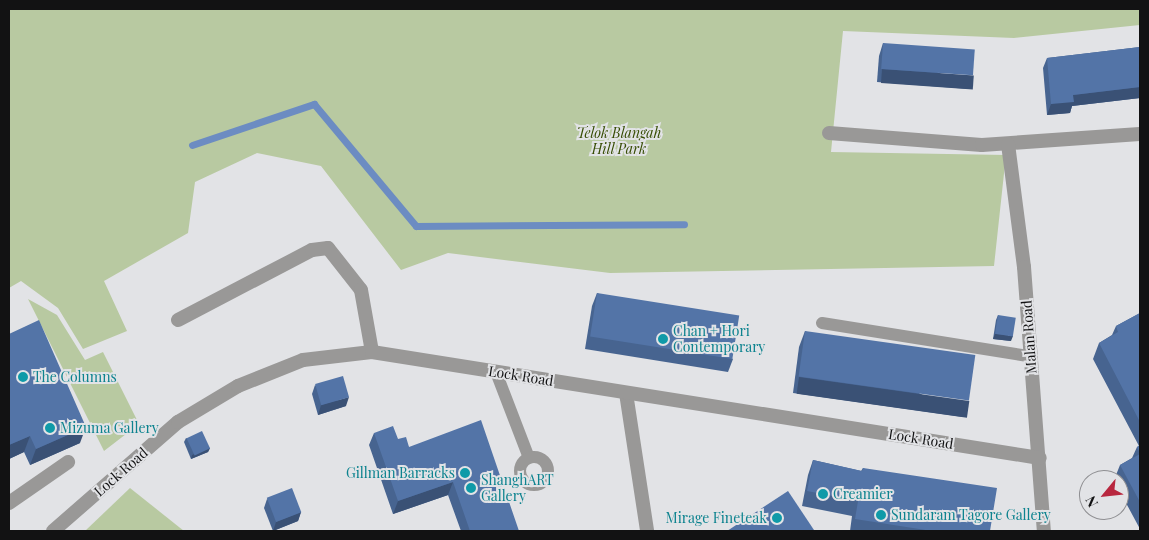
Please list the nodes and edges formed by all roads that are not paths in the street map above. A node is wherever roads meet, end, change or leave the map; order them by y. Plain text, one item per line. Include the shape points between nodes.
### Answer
1 (829, 133) dead end
2 (1140, 134) edge
3 (1008, 144) junction
4 (178, 320) dead end
5 (822, 322) dead end
6 (372, 352) junction
7 (1029, 356) junction
8 (496, 372) junction
9 (626, 393) junction
10 (529, 458) dead end
11 (1040, 458) junction
12 (68, 462) dead end
13 (9, 503) edge
14 (53, 531) edge
15 (648, 531) edge
16 (1044, 531) edge

1 - 3 street via 982,145
2 - 3 street
3 - 7 street, Malan Road via 1024,267
4 - 6 street via 312,250 328,248 361,290
5 - 7 lane
6 - 8 street, Lock Road
6 - 14 street, Lock Road via 303,360 238,386 178,422
7 - 11 street, Malan Road
8 - 9 street, Lock Road
8 - 10 lane
9 - 11 street, Lock Road
9 - 15 street
11 - 16 street, Malan Road
12 - 13 street

